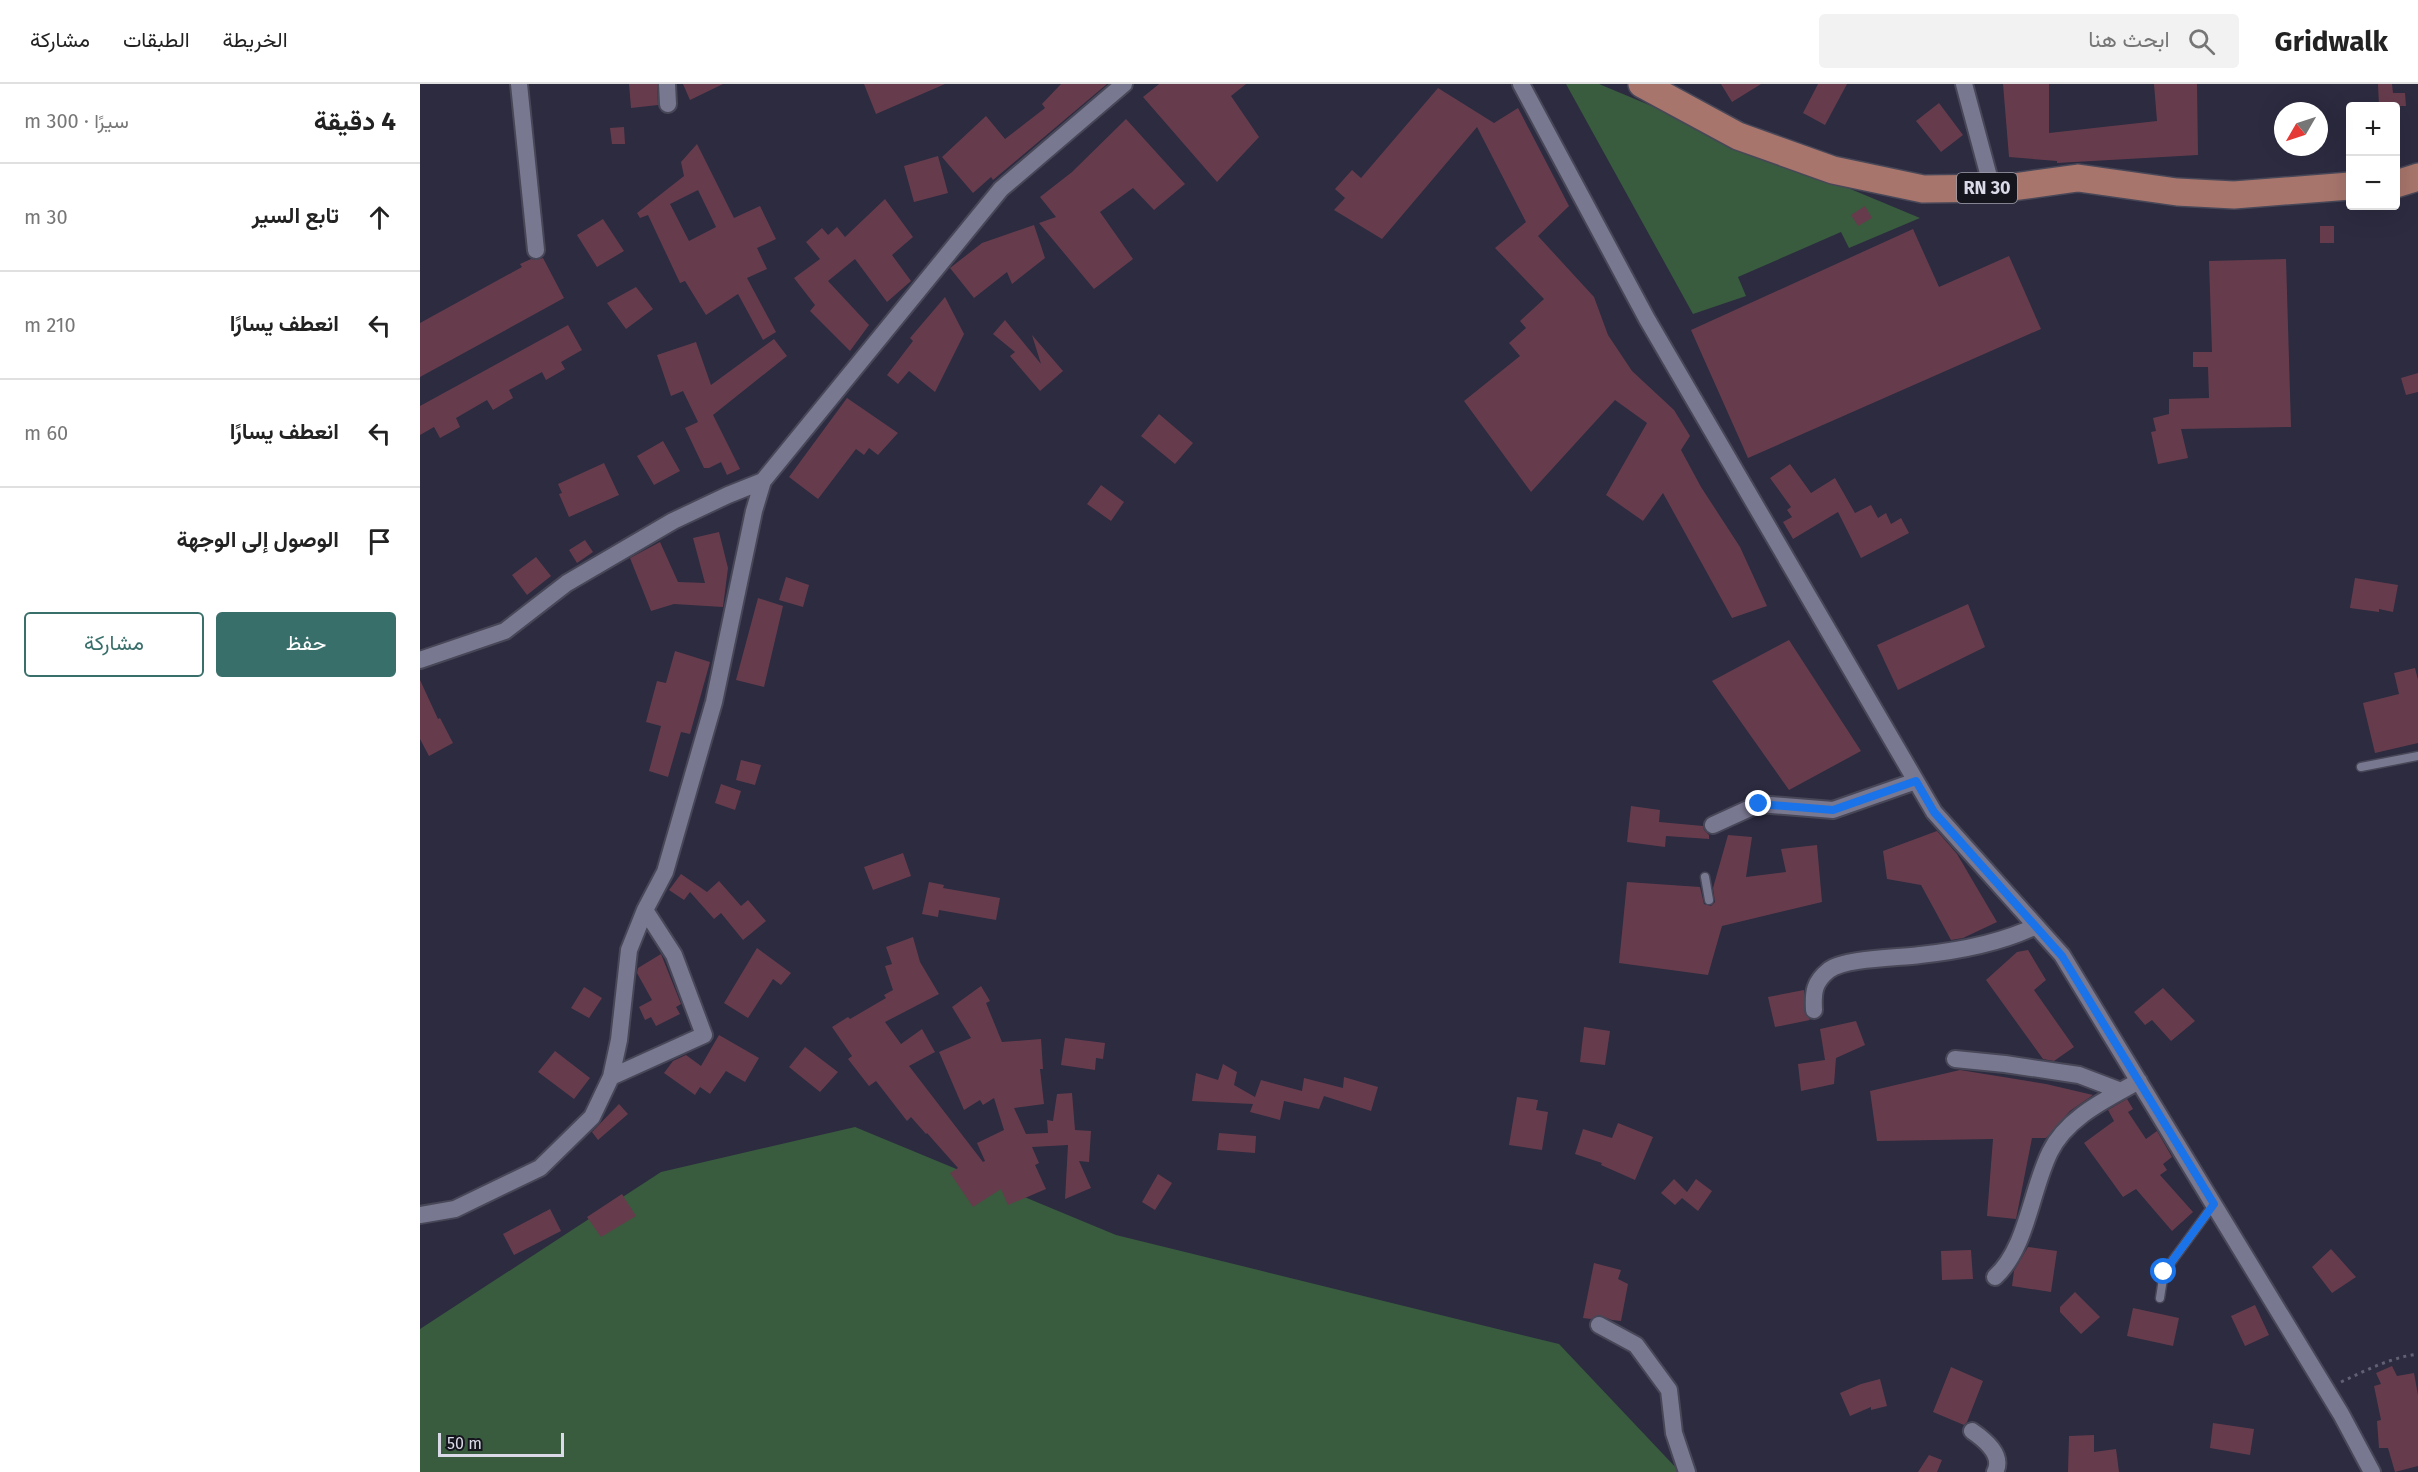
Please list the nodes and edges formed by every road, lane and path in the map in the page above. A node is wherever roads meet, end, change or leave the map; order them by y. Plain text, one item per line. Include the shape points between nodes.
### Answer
1 (519, 84) edge
2 (667, 84) edge
3 (1124, 84) edge
4 (1521, 84) edge
5 (1642, 84) edge
6 (1964, 84) edge
7 (668, 104) dead end
8 (2418, 177) edge
9 (2400, 183) edge
10 (2346, 186) edge
11 (1992, 188) junction
12 (536, 250) dead end
13 (763, 481) junction
14 (420, 660) edge
15 (2418, 756) edge
16 (2361, 767) dead end
17 (1916, 781) junction
18 (1713, 825) dead end
19 (1705, 877) dead end
20 (1709, 900) dead end
21 (645, 910) junction
22 (2036, 926) junction
23 (1814, 1010) dead end
24 (1955, 1059) dead end
25 (611, 1077) junction
26 (2139, 1081) junction
27 (2121, 1091) junction
28 (2214, 1204) junction
29 (420, 1215) edge
30 (1995, 1277) dead end
31 (2160, 1298) dead end
32 (1599, 1325) dead end
33 (2418, 1354) edge
34 (2326, 1390) junction
35 (1972, 1431) dead end
36 (1687, 1472) edge
37 (1995, 1472) edge
38 (2372, 1472) edge

1 - 12 street
2 - 7 street
3 - 13 street via 1001,189
4 - 17 street via 1647,320
5 - 11 main road, RN 30 via 1738,136 1833,170 1923,189
6 - 11 street
8 - 9 main road
10 - 11 main road, RN 30 via 2235,195 2177,192 2078,178
13 - 14 street via 673,521 567,583 505,631
13 - 21 street via 714,702 665,872
15 - 16 lane
17 - 18 street via 1833,810 1759,804
17 - 22 street via 1934,812
19 - 20 lane
21 - 25 street via 629,950
21 - 25 street via 674,956 704,1035
22 - 23 street via 1994,941 1831,968 1813,990
22 - 26 street via 2062,956
24 - 27 street via 2079,1075
25 - 29 street via 592,1117 540,1168 455,1209
26 - 27 street
26 - 28 street
27 - 30 street via 2090,1108 2050,1151 2013,1253
28 - 31 lane via 2164,1272
28 - 34 street
32 - 36 street via 1636,1346 1669,1390 1674,1433
33 - 34 path via 2378,1364
34 - 38 street
35 - 37 street via 1997,1456

